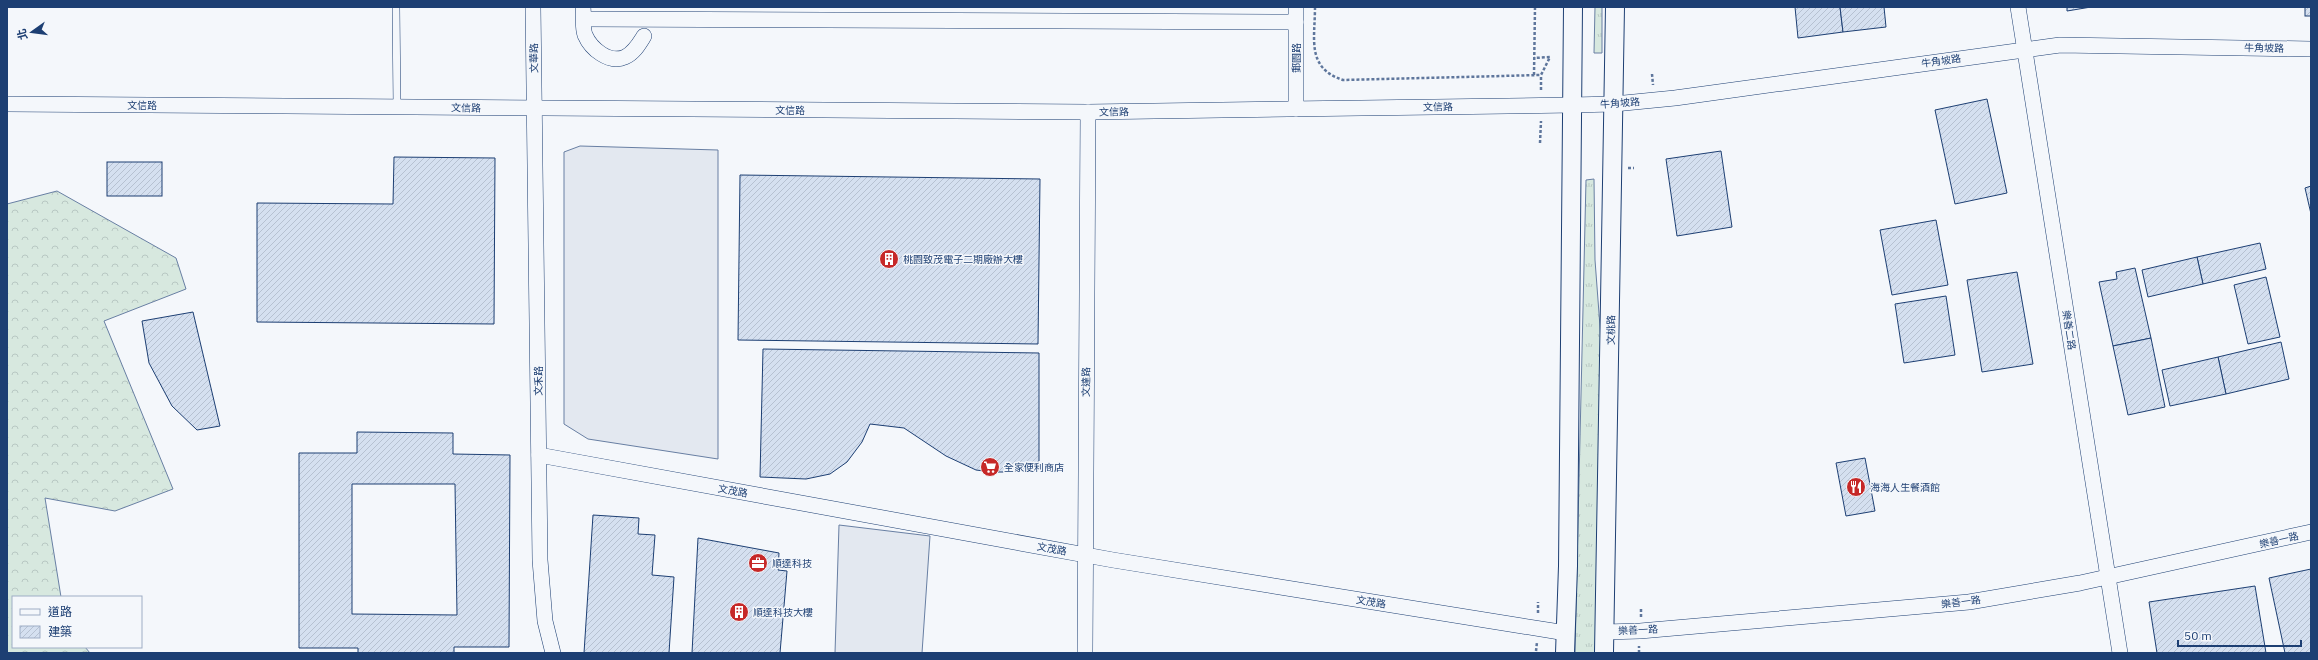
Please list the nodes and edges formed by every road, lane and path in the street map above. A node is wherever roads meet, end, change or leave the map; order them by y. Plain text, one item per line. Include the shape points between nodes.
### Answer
1 (396, 7) edge
2 (533, 7) edge
3 (1315, 7) edge
4 (1535, 7) edge
5 (1573, 7) edge
6 (1615, 7) edge
7 (2018, 7) edge
8 (584, 13) edge
9 (1296, 14) edge
10 (644, 36) dead end
11 (2311, 49) edge
12 (2025, 50) junction
13 (1550, 57) junction
14 (1573, 57) junction
15 (1534, 58) junction
16 (1534, 75) junction
17 (7, 104) edge
18 (1614, 104) junction
19 (1572, 105) junction
20 (397, 107) junction
21 (535, 108) junction
22 (1296, 109) junction
23 (1088, 112) junction
24 (1613, 168) junction
25 (1634, 168) dead end
26 (539, 455) junction
27 (2311, 532) edge
28 (1084, 554) junction
29 (2108, 577) junction
30 (1605, 632) junction
31 (1566, 633) junction
32 (553, 653) edge
33 (1085, 653) edge
34 (1565, 653) edge
35 (1604, 653) edge
36 (2120, 653) edge

1 - 20 lane
2 - 21 street, 文華路
3 - 16 path via 1315,48 1318,64 1329,75 1343,80
4 - 15 path
5 - 14 street
6 - 18 street, 文桃路
7 - 12 street, 樂善二路
8 - 9 street
8 - 10 street via 585,33 590,45 601,55 624,57 636,49
9 - 22 street, 郵園路
11 - 12 street, 牛角坡路 via 2076,44
12 - 18 street, 牛角坡路
12 - 29 street, 樂善二路
13 - 14 path
13 - 15 path
13 - 16 path via 1541,75
14 - 19 street
15 - 16 path
17 - 20 street, 文信路
18 - 19 street, 牛角坡路
18 - 24 street, 文桃路
19 - 22 street, 文信路
19 - 31 street
20 - 21 street, 文信路
21 - 23 street, 文信路
21 - 26 street, 文禾路
22 - 23 street, 文信路
23 - 28 street, 文達路
24 - 25 path
24 - 30 street, 文桃路
26 - 28 street, 文茂路
26 - 32 street, 文禾路 via 540,560 545,621
27 - 29 street, 樂善一路
28 - 31 street, 文茂路
28 - 33 street, 文達路
29 - 30 street, 樂善一路 via 1969,602
29 - 36 street, 樂善二路
30 - 35 street, 文桃路
31 - 34 street

